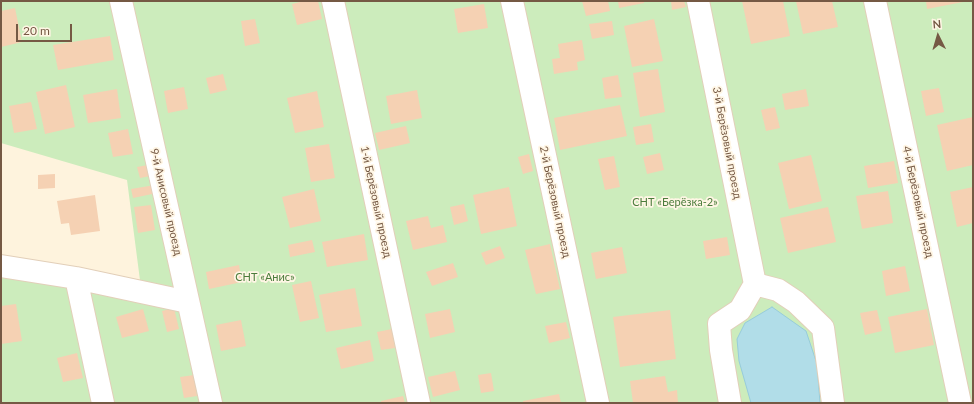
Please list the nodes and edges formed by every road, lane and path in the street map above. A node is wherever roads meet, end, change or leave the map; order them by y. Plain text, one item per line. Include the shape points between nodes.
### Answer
1 (121, 1) edge
2 (333, 1) edge
3 (512, 1) edge
4 (698, 1) edge
5 (876, 1) edge
6 (1, 266) edge
7 (76, 278) junction
8 (755, 284) junction
9 (188, 302) junction
10 (103, 403) edge
11 (211, 403) edge
12 (419, 403) edge
13 (598, 403) edge
14 (730, 403) edge
15 (833, 403) edge
16 (960, 403) edge

1 - 9 street, 9-й Анисовый проезд
2 - 12 street, 1-й Берёзовый проезд
3 - 13 street, 2-й Берёзовый проезд
4 - 8 street, 3-й Берёзовый проезд
5 - 16 street, 4-й Берёзовый проезд
6 - 7 street
7 - 9 street
7 - 10 street
8 - 14 street via 740,310 720,324 721,350
8 - 15 street via 778,290 796,302 823,328
9 - 11 street, 9-й Анисовый проезд

